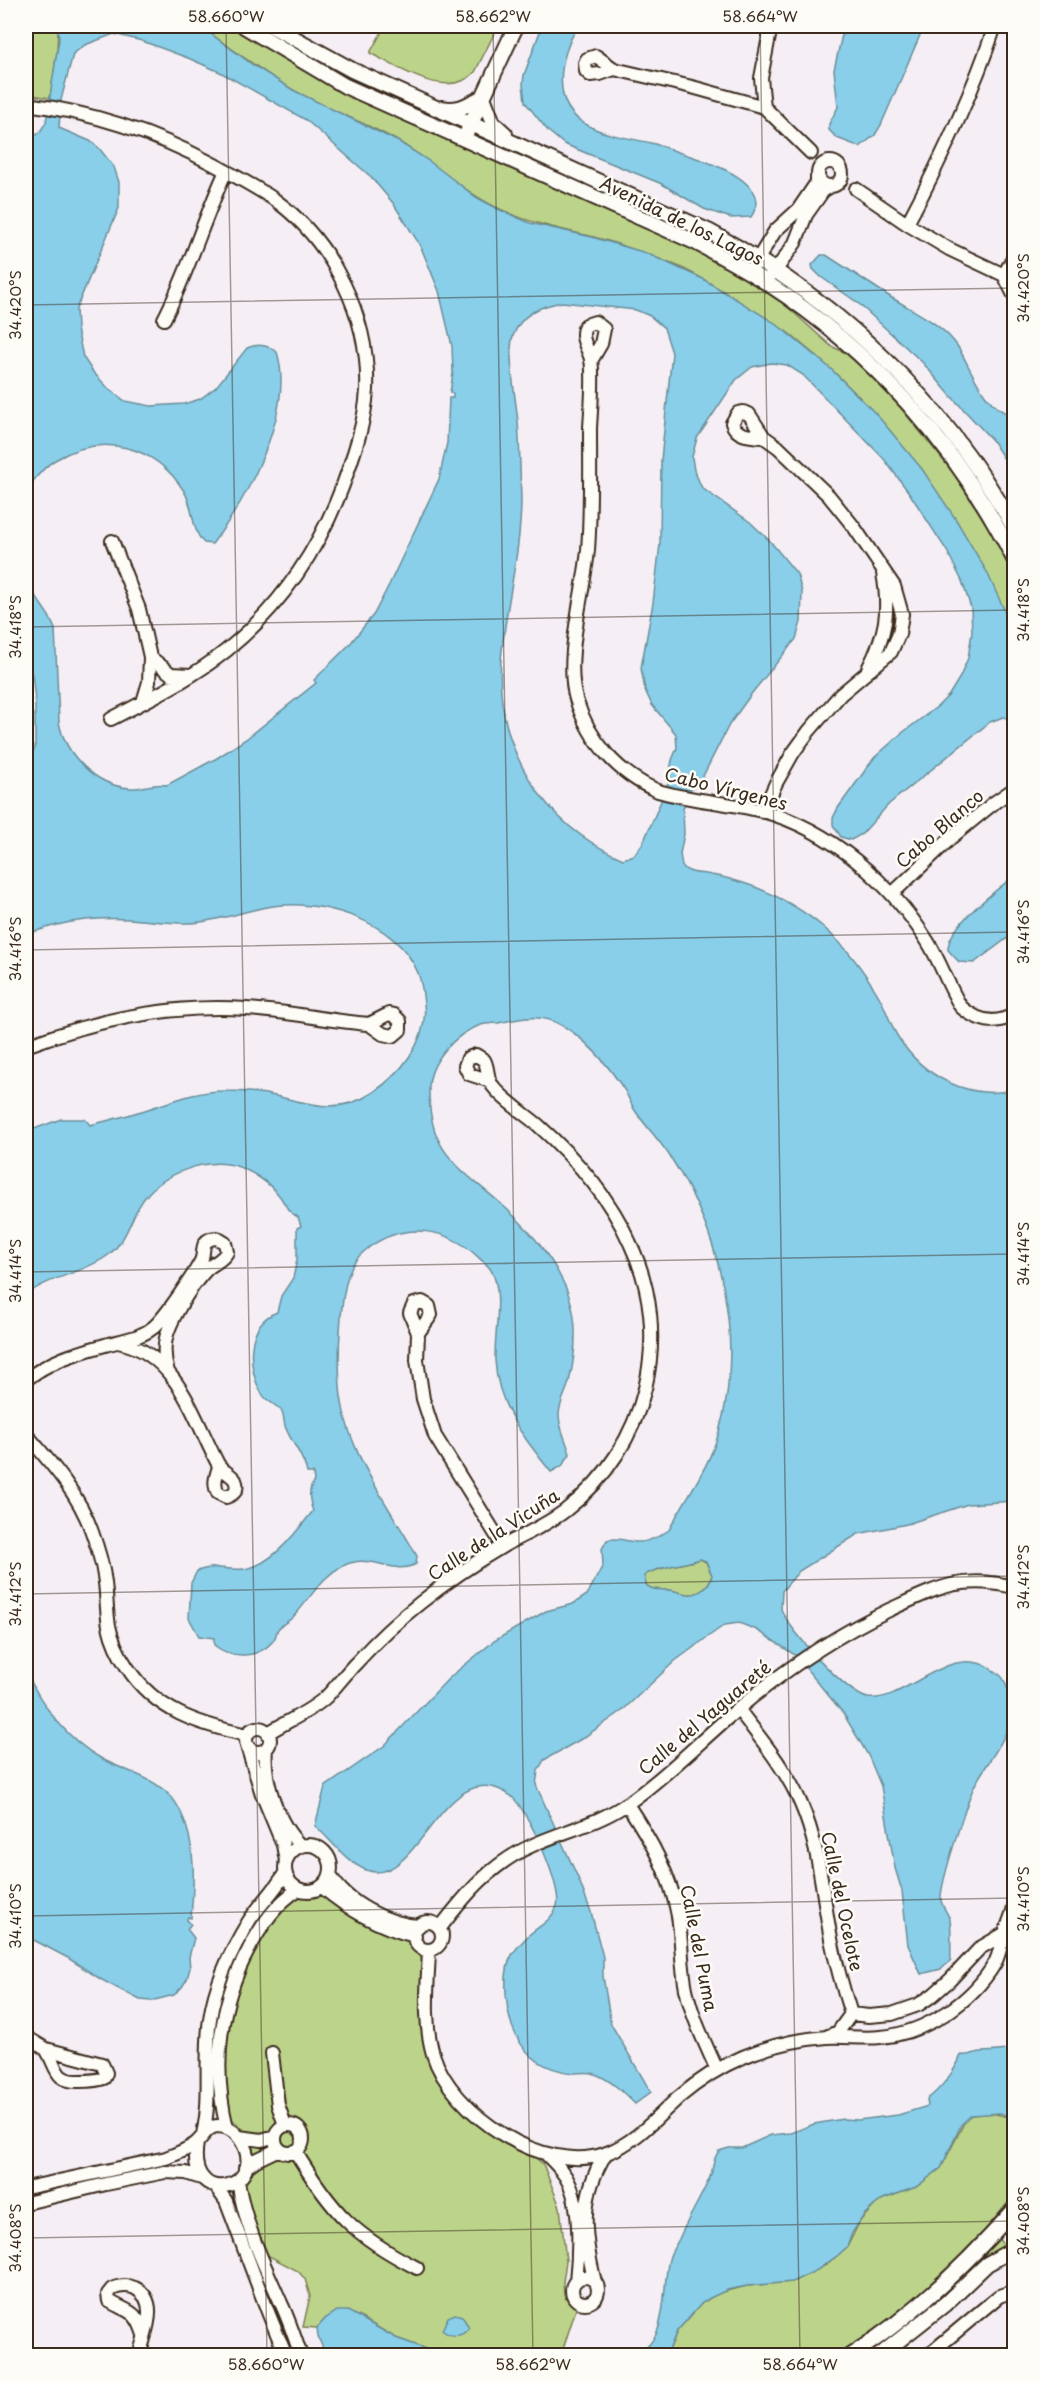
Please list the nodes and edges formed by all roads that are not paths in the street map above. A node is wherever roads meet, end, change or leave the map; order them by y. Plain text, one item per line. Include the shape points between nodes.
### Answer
1 (244, 26) edge
2 (272, 26) edge
3 (516, 26) edge
4 (771, 26) edge
5 (995, 26) edge
6 (614, 69) dead end
7 (483, 97) junction
8 (424, 103) junction
9 (26, 104) edge
10 (764, 107) junction
11 (471, 123) junction
12 (464, 139) junction
13 (532, 152) junction
14 (811, 153) junction
15 (836, 164) junction
16 (226, 171) junction
17 (818, 172) junction
18 (834, 185) junction
19 (856, 189) junction
20 (907, 224) junction
21 (1014, 256) edge
22 (758, 259) junction
23 (776, 270) junction
24 (750, 272) junction
25 (1004, 275) junction
26 (765, 281) junction
27 (1014, 296) edge
28 (164, 319) dead end
29 (591, 361) dead end
30 (765, 437) dead end
31 (1014, 528) edge
32 (112, 541) dead end
33 (1014, 559) edge
34 (150, 657) junction
35 (192, 675) junction
36 (143, 702) junction
37 (111, 719) dead end
38 (1013, 787) edge
39 (763, 812) junction
40 (892, 894) junction
41 (1014, 1014) edge
42 (369, 1024) dead end
43 (26, 1046) edge
44 (490, 1081) dead end
45 (152, 1329) junction
46 (418, 1333) dead end
47 (166, 1336) junction
48 (116, 1342) junction
49 (168, 1372) junction
50 (26, 1380) edge
51 (26, 1434) edge
52 (219, 1467) dead end
53 (503, 1546) junction
54 (1014, 1587) edge
55 (738, 1709) junction
56 (268, 1733) junction
57 (247, 1740) junction
58 (267, 1749) junction
59 (627, 1804) junction
60 (301, 1846) junction
61 (285, 1867) junction
62 (330, 1875) junction
63 (322, 1887) junction
64 (298, 1889) junction
65 (1014, 1907) edge
66 (440, 1928) junction
67 (417, 1931) junction
68 (1004, 1934) junction
69 (429, 1950) junction
70 (933, 1995) junction
71 (946, 2013) junction
72 (851, 2014) junction
73 (869, 2016) junction
74 (845, 2033) junction
75 (26, 2037) edge
76 (867, 2038) junction
77 (46, 2049) dead end
78 (272, 2053) dead end
79 (717, 2070) junction
80 (285, 2125) junction
81 (227, 2128) junction
82 (275, 2136) junction
83 (200, 2138) junction
84 (239, 2138) junction
85 (279, 2149) junction
86 (295, 2151) junction
87 (606, 2153) junction
88 (548, 2155) junction
89 (245, 2168) junction
90 (204, 2179) junction
91 (238, 2181) junction
92 (590, 2182) junction
93 (570, 2184) junction
94 (216, 2187) junction
95 (26, 2188) edge
96 (26, 2203) edge
97 (1014, 2210) edge
98 (1014, 2227) edge
99 (1014, 2249) edge
100 (417, 2268) dead end
101 (576, 2281) junction
102 (595, 2282) junction
103 (1014, 2291) edge
104 (144, 2336) dead end
105 (943, 2344) junction
106 (140, 2355) edge
107 (286, 2355) edge
108 (301, 2355) edge
109 (850, 2355) edge
110 (879, 2355) edge
111 (927, 2355) edge
112 (951, 2355) edge

1 - 12 street, Avenida de los Lagos via 345,86
2 - 8 street, Avenida de los Lagos via 352,70
3 - 7 street
4 - 10 street via 761,78
5 - 20 street via 963,109
6 - 10 street
7 - 8 street via 456,109
7 - 11 street
7 - 13 street via 493,123
8 - 11 street, Avenida de los Lagos
9 - 16 street via 63,109 151,134
10 - 14 street
11 - 12 street
11 - 13 street, Avenida de los Lagos
12 - 24 street, Avenida de los Lagos via 695,242
13 - 22 street, Avenida de los Lagos via 710,232
14 - 15 street
14 - 17 street
15 - 17 street via 824,163
15 - 18 street via 842,177
15 - 19 street via 852,179
16 - 28 street
16 - 35 street via 276,201 330,259 358,321 367,389 363,423 351,462 316,543 297,574 250,629
17 - 18 street via 824,185
17 - 22 street via 798,210 775,231
18 - 19 street
18 - 23 street via 823,191 806,215 795,243
19 - 20 street
20 - 25 street
21 - 25 street
22 - 23 street, Avenida de los Lagos
22 - 24 street
23 - 26 street
23 - 31 street, Avenida de los Lagos via 844,321 926,403 979,470
24 - 26 street, Avenida de los Lagos
25 - 27 street
26 - 33 street, Avenida de los Lagos via 830,329 905,401 968,480 998,525
29 - 39 street, Cabo Vírgenes via 590,519 573,654 576,697 582,716 601,748 642,784 696,800
30 - 39 street via 829,496 854,527 883,572 887,593 885,630 867,670 825,710 803,738
32 - 34 street via 139,609
34 - 35 street via 171,674
34 - 36 street
35 - 36 street
36 - 37 street
38 - 40 street, Cabo Blanco via 953,836
39 - 40 street, Cabo Vírgenes via 831,844
40 - 41 street, Cabo Vírgenes via 927,941 961,1007 984,1020 997,1021
42 - 43 street via 245,1008 178,1010 115,1019
44 - 53 street, Calle de la Vicuña via 572,1159 618,1220 646,1285 652,1334 641,1406 618,1452 587,1492 568,1509
45 - 47 street
45 - 47 street via 208,1261
45 - 48 street
46 - 53 street via 423,1399 435,1436
47 - 49 street via 164,1355
48 - 49 street via 145,1352
48 - 50 street via 59,1360
49 - 52 street via 193,1410
51 - 57 street via 82,1508 104,1576 112,1637 134,1678 175,1713
53 - 56 street, Calle de la Vicuña via 418,1604 368,1649 327,1696
54 - 55 street, Calle del Yaguareté via 982,1582 948,1584 823,1646
55 - 59 street, Calle del Yaguareté
55 - 72 street, Calle del Ocelote via 786,1774 808,1823 818,1857 831,1939
56 - 57 street via 259,1727 252,1729
56 - 58 street
57 - 58 street via 256,1752
57 - 61 street via 262,1794 283,1845
58 - 60 street via 266,1767 276,1803 286,1827
59 - 66 street, Calle del Yaguareté via 532,1845 498,1865 481,1878
59 - 79 street, Calle del Puma via 656,1851 673,1894 686,1990
60 - 61 street via 294,1849
60 - 62 street via 322,1849 330,1861
61 - 64 street via 292,1886
61 - 83 street via 279,1885 236,1944 213,2000 207,2038 208,2107
62 - 63 street
62 - 67 street via 336,1886 352,1899
63 - 64 street
63 - 67 street via 349,1909 396,1932
64 - 81 street via 264,1922 229,1993 220,2036 219,2079
65 - 68 street
66 - 67 street via 432,1923 423,1924
66 - 69 street via 440,1944
67 - 69 street via 421,1948
68 - 70 street via 980,1948
68 - 71 street via 994,1964 979,1984
69 - 88 street via 429,2034 446,2082 463,2103 495,2129
70 - 71 street
70 - 73 street via 904,2010
71 - 76 street via 910,2031
72 - 73 street
72 - 74 street
73 - 76 street
74 - 76 street
74 - 79 street via 775,2046
75 - 77 street
78 - 80 street via 278,2105
79 - 87 street via 646,2129
80 - 82 street
80 - 86 street via 301,2132 303,2140
81 - 83 street via 214,2127
81 - 84 street
82 - 84 street via 262,2140
82 - 85 street
83 - 90 street via 196,2157
83 - 95 street via 184,2151 166,2158
84 - 89 street via 246,2152
85 - 86 street
85 - 89 street
86 - 100 street via 321,2193 353,2229
87 - 88 street via 581,2157
87 - 92 street
88 - 93 street
89 - 91 street
90 - 94 street
90 - 96 street via 165,2172
91 - 94 street via 224,2188
91 - 108 street via 242,2211
92 - 93 street
92 - 102 street via 585,2211
93 - 101 street via 576,2207
94 - 107 street via 226,2200
97 - 98 street
97 - 109 street via 929,2298
99 - 110 street via 987,2264 945,2304
101 - 102 street via 588,2278
101 - 102 street via 572,2293 584,2303 597,2294
103 - 105 street via 999,2296
104 - 106 street
105 - 111 street
105 - 112 street

